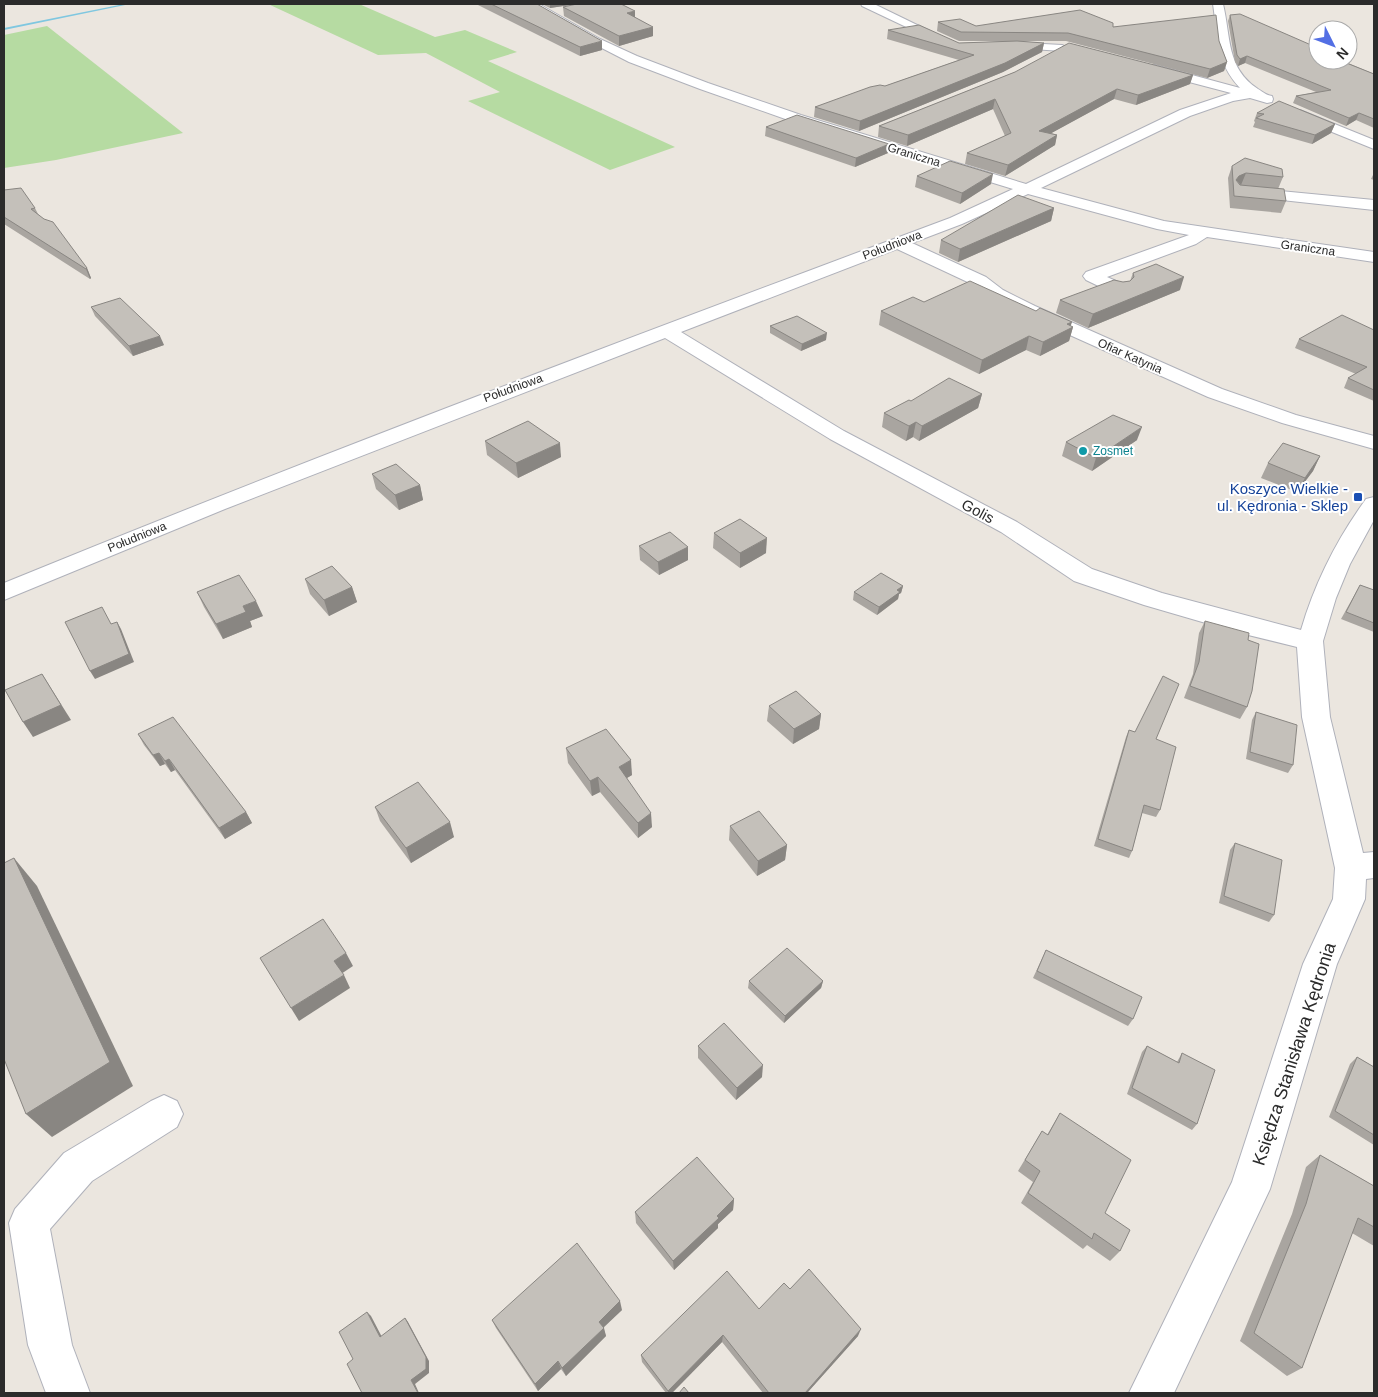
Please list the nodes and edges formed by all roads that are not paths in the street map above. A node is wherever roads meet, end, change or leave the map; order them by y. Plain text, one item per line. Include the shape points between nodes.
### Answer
1 (532, 4) edge
2 (866, 4) edge
3 (1218, 4) edge
4 (568, 10) edge
5 (548, 13) junction
6 (992, 46) edge
7 (957, 47) edge
8 (1037, 62) edge
9 (1144, 66) edge
10 (1230, 81) dead end
11 (1213, 85) junction
12 (1248, 95) junction
13 (1292, 110) edge
14 (876, 130) dead end
15 (858, 138) junction
16 (1374, 145) edge
17 (1024, 188) junction
18 (1241, 192) edge
19 (1374, 205) edge
20 (1202, 233) junction
21 (898, 243) junction
22 (1374, 257) edge
23 (1119, 289) edge
24 (667, 331) junction
25 (1374, 443) edge
26 (1374, 504) edge
27 (4, 592) edge
28 (1310, 641) junction
29 (1362, 866) edge
30 (164, 1114) dead end
31 (68, 1393) edge
32 (1152, 1393) edge

1 - 5 street, Graniczna
2 - 7 street
3 - 12 street via 1230,70 1247,88 1271,101
4 - 5 street
5 - 15 street, Graniczna via 633,59
6 - 8 street via 1067,48
9 - 11 street
10 - 11 street
11 - 12 street
12 - 17 street, Południowa via 1185,112 1094,158
13 - 16 street
14 - 15 street
15 - 17 street, Graniczna
17 - 20 street, Graniczna via 1164,226
17 - 21 street, Południowa via 956,221
18 - 19 street
20 - 22 street, Graniczna
20 - 23 street via 1190,241 1092,276
21 - 24 street, Południowa
21 - 25 street, Ofiar Katynia via 980,281 997,294 1043,317 1215,393 1289,419
24 - 27 street, Południowa via 217,504
24 - 28 street, Golis via 837,435 1009,527 1083,575 1153,599
26 - 28 street, Księdza Stanisława Kędronia via 1338,564
28 - 29 street, Księdza Stanisława Kędronia via 1316,717
29 - 32 street, Księdza Stanisława Kędronia via 1320,964 1250,1189
30 - 31 street via 78,1167 29,1223 50,1345

